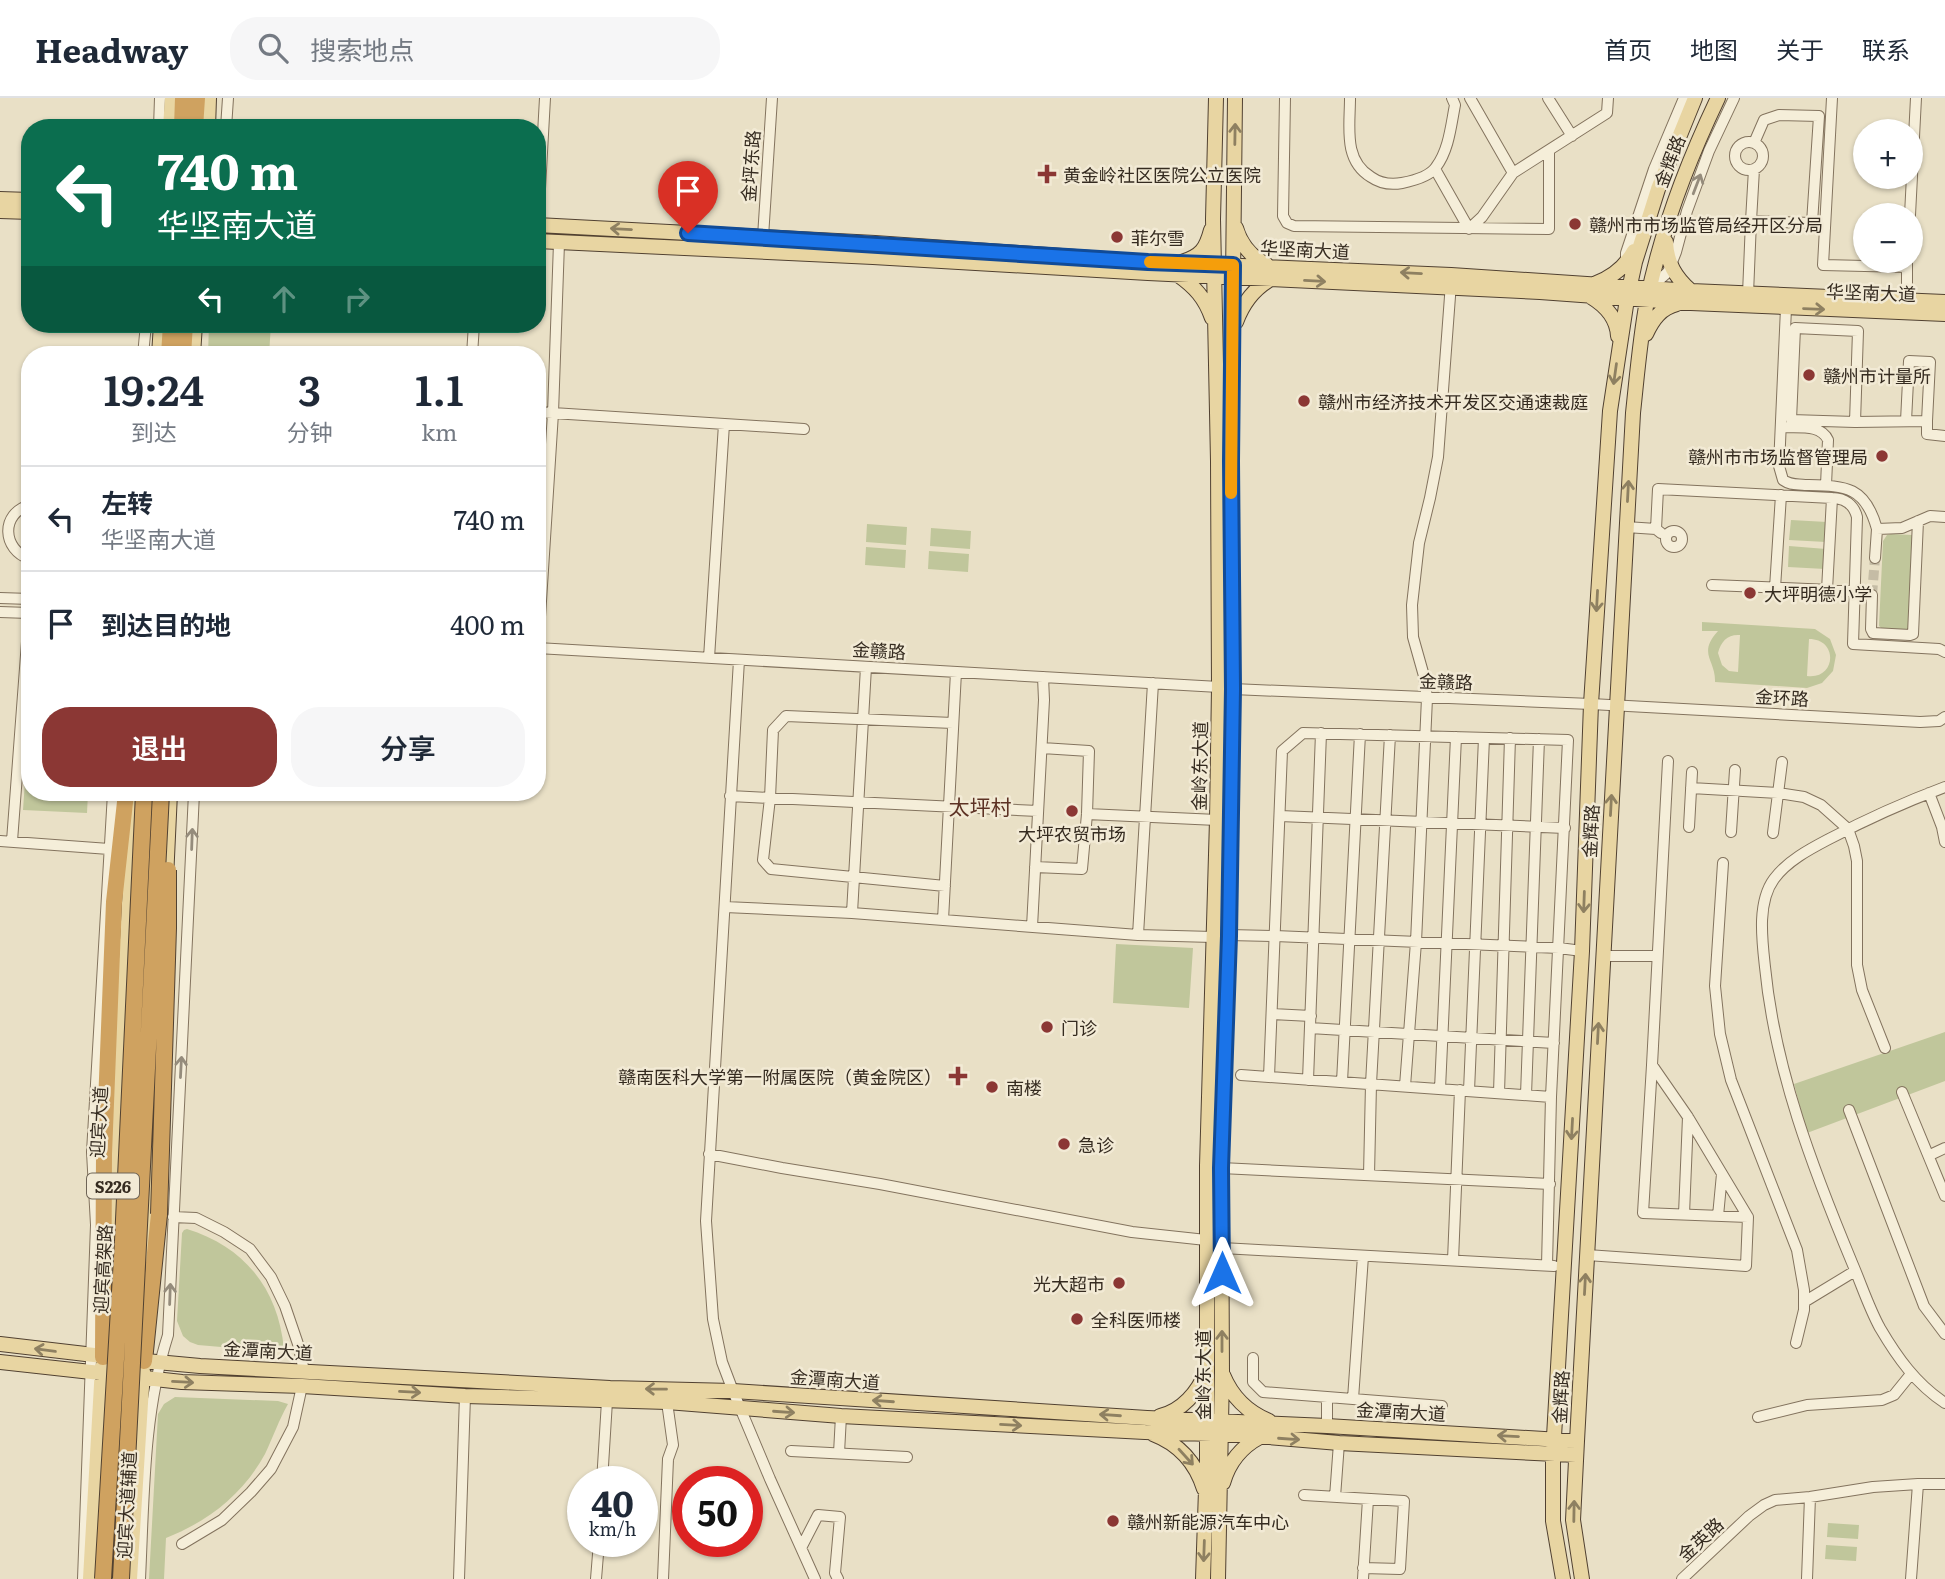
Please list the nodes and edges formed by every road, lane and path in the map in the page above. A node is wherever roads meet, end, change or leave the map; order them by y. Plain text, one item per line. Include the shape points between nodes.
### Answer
1 (160, 98) edge
2 (172, 98) edge
3 (183, 98) edge
4 (197, 98) edge
5 (209, 98) edge
6 (228, 98) edge
7 (545, 98) edge
8 (772, 98) edge
9 (1216, 98) edge
10 (1235, 98) edge
11 (1285, 98) edge
12 (1350, 98) edge
13 (1468, 98) edge
14 (1548, 98) edge
15 (1608, 98) edge
16 (1684, 98) edge
17 (1695, 98) edge
18 (1718, 98) edge
19 (1734, 98) edge
20 (1832, 98) edge
21 (1916, 98) edge
22 (1454, 101) edge
23 (159, 119) edge
24 (171, 119) edge
25 (182, 119) edge
26 (196, 119) edge
27 (208, 119) edge
28 (227, 119) edge
29 (544, 119) edge
30 (1572, 136) junction
31 (1754, 144) junction
32 (1549, 150) junction
33 (1435, 169) junction
34 (1754, 169) junction
35 (1513, 173) junction
36 (0, 199) edge
37 (21, 200) edge
38 (1911, 203) edge
39 (0, 211) edge
40 (21, 212) edge
41 (1213, 219) junction
42 (1233, 220) junction
43 (1751, 221) junction
44 (546, 225) edge
45 (1469, 229) junction
46 (1665, 232) junction
47 (763, 237) junction
48 (1642, 238) junction
49 (546, 242) edge
50 (559, 243) junction
51 (1626, 263) junction
52 (1853, 265) edge
53 (1671, 267) junction
54 (1177, 269) junction
55 (1215, 271) junction
56 (1233, 271) junction
57 (1271, 273) junction
58 (1907, 273) edge
59 (1451, 281) junction
60 (1591, 290) junction
61 (1628, 293) junction
62 (1649, 294) junction
63 (1748, 294) junction
64 (1687, 297) junction
65 (1907, 300) junction
66 (1945, 302) edge
67 (1786, 308) junction
68 (1945, 314) edge
69 (1216, 328) junction
70 (1233, 330) junction
71 (1619, 345) junction
72 (1640, 349) junction
73 (546, 413) edge
74 (553, 413) junction
75 (1906, 421) junction
76 (1927, 421) junction
77 (1855, 422) junction
78 (724, 424) junction
79 (1781, 427) junction
80 (804, 429) dead end
81 (1945, 436) edge
82 (1225, 461) junction
83 (1826, 485) junction
84 (1781, 495) junction
85 (1832, 498) junction
86 (21, 510) edge
87 (1945, 517) edge
88 (1919, 521) junction
89 (546, 523) edge
90 (1626, 527) junction
91 (1656, 528) junction
92 (1877, 529) junction
93 (1665, 538) dead end
94 (21, 556) edge
95 (1875, 558) tunnel mouth
96 (1712, 585) dead end
97 (1775, 587) junction
98 (1827, 590) junction
99 (1855, 592) junction
100 (1872, 594) tunnel mouth
101 (0, 598) edge
102 (21, 600) edge
103 (0, 611) edge
104 (21, 612) edge
105 (546, 648) edge
106 (1945, 652) edge
107 (709, 658) junction
108 (738, 660) junction
109 (866, 667) junction
110 (956, 672) junction
111 (1043, 677) junction
112 (1153, 683) junction
113 (1226, 688) junction
114 (1427, 698) junction
115 (1591, 704) junction
116 (1616, 706) junction
117 (1945, 717) edge
118 (863, 720) junction
119 (21, 721) edge
120 (953, 723) junction
121 (1321, 733) junction
122 (1360, 734) junction
123 (1390, 735) junction
124 (1425, 736) junction
125 (1456, 737) junction
126 (1484, 738) junction
127 (1510, 738) junction
128 (1539, 739) junction
129 (1042, 748) junction
130 (1668, 761) dead end
131 (1782, 762) dead end
132 (1735, 770) dead end
133 (1692, 772) dead end
134 (1945, 787) edge
135 (1691, 788) junction
136 (1733, 791) junction
137 (1778, 793) junction
138 (1929, 793) junction
139 (730, 796) junction
140 (770, 798) junction
141 (112, 801) edge
142 (125, 801) edge
143 (134, 801) edge
144 (144, 801) edge
145 (161, 801) edge
146 (168, 801) edge
147 (168, 801) edge
148 (193, 801) edge
149 (859, 802) junction
150 (949, 807) junction
151 (1038, 811) junction
152 (1087, 814) junction
153 (1280, 816) junction
154 (1145, 817) junction
155 (1318, 818) junction
156 (1355, 819) junction
157 (1217, 820) junction
158 (1385, 821) junction
159 (1420, 822) junction
160 (1452, 823) junction
161 (1481, 824) junction
162 (1508, 825) junction
163 (1535, 826) junction
164 (1689, 827) dead end
165 (1565, 828) junction
166 (1848, 829) junction
167 (1731, 832) dead end
168 (1773, 833) dead end
169 (0, 841) edge
170 (12, 842) junction
171 (1945, 842) edge
172 (109, 849) junction
173 (1723, 863) dead end
174 (1035, 867) junction
175 (854, 877) junction
176 (945, 886) junction
177 (725, 907) junction
178 (852, 913) junction
179 (943, 920) junction
180 (1032, 927) junction
181 (1138, 935) junction
182 (1229, 936) junction
183 (1275, 936) junction
184 (1213, 937) junction
185 (1314, 937) junction
186 (1349, 939) junction
187 (1379, 940) junction
188 (1416, 942) junction
189 (1446, 943) junction
190 (1476, 944) junction
191 (1504, 946) junction
192 (1531, 947) junction
193 (1559, 948) junction
194 (1582, 951) junction
195 (1602, 956) junction
196 (1657, 956) junction
197 (1272, 1014) junction
198 (1311, 1016) junction
199 (1310, 1028) junction
200 (1345, 1030) junction
201 (1374, 1032) junction
202 (1410, 1034) junction
203 (1442, 1036) junction
204 (1472, 1038) junction
205 (1501, 1040) junction
206 (1528, 1042) junction
207 (1554, 1043) junction
208 (1885, 1048) dead end
209 (1652, 1065) junction
210 (1241, 1075) dead end
211 (1269, 1077) junction
212 (1308, 1080) junction
213 (1342, 1082) junction
214 (1371, 1084) junction
215 (1405, 1086) junction
216 (1440, 1089) junction
217 (1465, 1091) junction
218 (1902, 1092) dead end
219 (1499, 1093) junction
220 (1526, 1095) junction
221 (1551, 1097) junction
222 (1849, 1110) dead end
223 (1688, 1117) junction
224 (1945, 1148) edge
225 (709, 1154) junction
226 (1930, 1155) junction
227 (1221, 1168) junction
228 (1722, 1173) junction
229 (1369, 1175) junction
230 (1456, 1179) junction
231 (1550, 1184) junction
232 (1945, 1196) edge
233 (1684, 1214) junction
234 (166, 1215) junction
235 (1718, 1216) junction
236 (1748, 1217) junction
237 (1206, 1240) junction
238 (1222, 1248) junction
239 (1587, 1255) junction
240 (1363, 1256) junction
241 (1453, 1260) junction
242 (1547, 1265) junction
243 (1565, 1266) junction
244 (1855, 1271) junction
245 (1215, 1299) junction
246 (1804, 1302) junction
247 (1945, 1334) edge
248 (1796, 1343) dead end
249 (0, 1344) edge
250 (97, 1356) junction
251 (1254, 1358) dead end
252 (152, 1361) junction
253 (0, 1362) edge
254 (1208, 1367) junction
255 (1222, 1372) junction
256 (96, 1373) junction
257 (1912, 1374) junction
258 (149, 1379) junction
259 (303, 1379) junction
260 (733, 1391) junction
261 (465, 1396) junction
262 (1327, 1398) junction
263 (1353, 1399) junction
264 (607, 1401) junction
265 (667, 1402) junction
266 (1945, 1403) edge
267 (1442, 1406) dead end
268 (740, 1409) junction
269 (841, 1416) junction
270 (1758, 1417) dead end
271 (1277, 1423) junction
272 (1146, 1425) junction
273 (1327, 1426) junction
274 (1214, 1428) junction
275 (1260, 1437) junction
276 (1339, 1443) junction
277 (1554, 1446) junction
278 (1576, 1448) junction
279 (791, 1451) dead end
280 (839, 1453) junction
281 (907, 1457) dead end
282 (603, 1466) edge
283 (1918, 1484) junction
284 (1945, 1484) edge
285 (1304, 1495) dead end
286 (1213, 1496) junction
287 (1335, 1497) junction
288 (1810, 1497) junction
289 (1368, 1499) junction
290 (181, 1544) dead end
291 (801, 1548) junction
292 (597, 1557) edge
293 (1363, 1573) edge
294 (1912, 1576) edge
295 (83, 1579) edge
296 (90, 1579) edge
297 (103, 1579) edge
298 (121, 1579) edge
299 (130, 1579) edge
300 (140, 1579) edge
301 (459, 1579) edge
302 (596, 1579) edge
303 (663, 1579) edge
304 (815, 1579) edge
305 (838, 1579) edge
306 (1203, 1579) edge
307 (1218, 1579) edge
308 (1563, 1579) edge
309 (1583, 1579) edge
310 (1682, 1579) edge
311 (1807, 1579) edge

1 - 23 street
2 - 24 main road
3 - 25 highway
4 - 26 highway
5 - 27 main road
6 - 28 street
7 - 29 street
8 - 47 street, 金坪东路
9 - 41 main road, 金岭东大道
42 -> 10 main road, 金岭东大道
11 - 45 street via 1283,216 1287,223
12 - 33 street via 1350,147 1363,173 1391,184
13 - 22 street
13 - 35 street
14 - 30 street
15 - 30 street via 1607,113
16 - 51 street via 1639,210
17 - 48 main road, 金辉路
18 - 46 main road, 金辉路 via 1693,150
53 -> 19 street via 1709,151
20 - 52 street via 1823,265
21 - 38 street
22 - 33 street via 1446,145
30 - 32 street
31 - 34 street via 1762,155
31 - 34 street via 1741,145 1735,156 1741,167
31 - 43 street via 1764,120 1779,115 1819,116 1812,223
32 - 35 street
32 - 45 street via 1549,229
33 - 45 street
34 - 43 street
35 - 45 street
36 - 37 main road
39 - 40 main road
41 - 54 main road via 1199,255
41 - 55 main road, 金岭东大道
42 - 56 main road, 金岭东大道
42 - 57 main road via 1249,252
43 - 63 street
47 -> 44 main road, 华坚南大道
46 - 53 main road
46 - 62 main road, 金辉路
47 - 54 main road, 华坚南大道
48 - 51 main road
48 - 61 main road, 金辉路
49 - 50 main road, 华坚南大道
50 - 54 main road, 华坚南大道
50 - 74 street
51 - 60 main road
51 - 61 street
53 - 62 street
53 - 64 main road
54 - 55 main road, 华坚南大道
54 - 69 main road via 1203,296
55 - 56 main road, 华坚南大道
55 - 69 main road, 金岭东大道
56 - 57 main road, 华坚南大道
56 - 70 main road, 金岭东大道
57 - 59 main road, 华坚南大道
57 - 70 main road via 1241,309
58 - 65 street
59 - 60 main road, 华坚南大道
59 - 114 street via 1437,457 1412,605 1413,638
60 - 61 main road, 华坚南大道
60 - 71 main road via 1614,319
61 - 62 main road, 华坚南大道
61 - 71 main road, 金辉路
62 - 64 main road, 华坚南大道
62 - 72 main road, 金辉路
63 - 64 main road, 华坚南大道
63 - 65 main road, 华坚南大道
64 - 67 main road, 华坚南大道
64 - 72 main road via 1659,313
65 - 66 main road, 华坚南大道
67 -> 68 main road, 华坚南大道
67 - 79 street
69 - 82 main road, 金岭东大道
70 - 82 main road, 金岭东大道
71 -> 115 main road, 金辉路 via 1610,411
90 -> 72 main road, 金辉路
73 - 74 street
74 - 78 street
74 - 89 street
75 - 76 street
75 - 76 street via 1909,361 1930,362
75 - 77 street
76 - 81 street via 1927,434
77 - 77 street via 1858,331 1795,328 1791,420
78 - 80 street
78 - 107 street
79 - 83 street via 1816,429 1825,434
79 - 83 street via 1783,480
82 - 113 main road, 金岭东大道
83 - 92 street via 1859,494
84 - 85 street
84 - 91 street via 1658,489
84 - 97 street
85 - 98 street
85 - 99 street via 1850,504 1857,517
86 - 94 street via 10,520 8,530 9,541
87 - 88 street
88 - 92 street via 1902,528
88 - 100 street via 1913,634 1874,633
90 - 91 street
90 - 116 main road, 金辉路
91 - 93 street
92 - 95 street
96 - 97 street
97 - 98 street
98 - 99 street
99 - 106 street via 1853,644
101 - 102 street
103 - 104 street
105 - 107 street, 金赣路
107 - 108 street, 金赣路
108 - 109 street, 金赣路
108 - 139 street
109 - 110 street, 金赣路
109 - 118 street
110 - 111 street, 金赣路
110 - 120 street
111 - 112 street, 金赣路
111 - 129 street
112 - 113 street, 金赣路
112 - 154 street
113 - 114 street, 金赣路
113 - 157 main road, 金岭东大道
113 - 182 main road, 金岭东大道
114 - 115 street, 金赣路
114 - 124 street
115 - 116 street, 金赣路
115 -> 194 main road, 金辉路
116 - 117 street, 金环路 via 1930,722
195 -> 116 main road, 金辉路
118 - 120 street
118 - 140 street via 786,716 773,730
118 - 149 street
119 - 170 street
120 - 150 street
121 - 122 street
121 - 153 street via 1303,733 1282,751
121 - 155 street
122 - 123 street
122 - 156 street
123 - 124 street
123 - 158 street
124 - 125 street
124 - 159 street
125 - 126 street
125 - 160 street
126 - 127 street
126 - 161 street
127 - 128 street
127 - 162 street
128 - 163 street
128 - 165 street via 1568,740
129 - 151 street
129 - 152 street via 1088,751
130 - 196 street
131 - 137 street
132 - 136 street
133 - 135 street
134 - 138 street
135 - 136 street
135 - 164 street
136 - 137 street
136 - 167 street
137 - 166 street via 1821,805
137 - 168 street
138 - 166 street
138 - 171 street
139 - 140 street
139 - 177 street
140 - 149 street
140 - 175 street via 763,860 771,869
141 - 172 street
142 - 250 highway via 114,902
143 - 250 main road, 迎宾大道 / S226
144 - 297 highway, 迎宾高架路, bridge
145 - 298 highway, 迎宾高架路, bridge
146 - 234 highway, bridge
147 - 252 main road, S226
234 -> 148 street
149 - 150 street
149 - 175 street
150 - 151 street
150 - 176 street
151 - 174 street
152 - 154 street
152 - 174 street via 1082,869
153 - 155 street
153 - 183 street
154 - 157 street
154 - 181 street
155 - 156 street
155 - 185 street
156 - 158 street
156 - 186 street
157 - 184 main road, 金岭东大道
158 - 159 street
158 - 187 street
159 - 160 street
159 - 188 street
160 - 161 street
160 - 189 street
161 - 162 street
161 - 190 street
162 - 163 street
162 - 191 street
163 - 165 street
163 - 192 street
165 - 193 street
166 - 208 street via 1857,861 1857,965
166 - 244 street via 1793,861 1774,878 1762,916 1762,942 1768,1000 1794,1107
169 - 170 street
170 - 172 street
172 - 250 street via 92,1152
173 - 246 street via 1715,986 1720,1034 1731,1080 1797,1250
174 - 180 street
175 - 176 street
175 - 178 street
176 - 179 street
177 - 178 street
177 - 225 street
178 - 179 street
179 - 180 street
180 - 181 street
181 - 184 street
182 - 183 street
182 - 227 main road, 金岭东大道
183 - 185 street
183 - 197 street
184 - 237 main road, 金岭东大道
185 - 186 street
185 - 198 street
186 - 187 street
186 - 200 street
187 - 188 street
187 - 201 street
188 - 189 street
188 - 202 street
189 - 190 street
189 - 203 street
190 - 191 street
190 - 204 street
191 - 192 street
191 - 205 street
192 - 193 street
192 - 206 street
193 - 194 street
193 - 207 street
194 -> 243 main road, 金辉路
195 - 196 street
239 -> 195 main road, 金辉路
196 - 209 street
197 - 198 street
197 - 211 street
198 - 199 street
199 - 200 street
199 - 212 street
200 - 201 street
200 - 213 street
201 - 202 street
201 - 214 street
202 - 203 street
202 - 215 street
203 - 204 street
203 - 216 street
204 - 205 street
204 - 217 street
205 - 206 street
205 - 219 street
206 - 207 street
206 - 220 street
207 - 221 street
209 - 223 street
209 - 233 street via 1643,1213
210 - 211 street
211 - 212 street
212 - 213 street
213 - 214 street
214 - 215 street
214 - 229 street
215 - 216 street
216 - 217 street
217 - 219 street
217 - 230 street
218 - 226 street
219 - 220 street
220 - 221 street
221 - 231 street
222 - 247 street via 1924,1306
223 - 228 street
223 - 233 street
224 - 226 street
225 - 237 street via 1132,1232
225 - 260 street via 706,1221 713,1319
226 - 232 street
227 - 229 street
227 - 238 main road, 金岭东大道
228 - 235 street
228 - 236 street
229 - 230 street
230 - 231 street
230 - 241 street
231 - 242 street
233 - 235 street
252 -> 234 highway
234 - 259 street via 196,1218 250,1249 285,1306 298,1344
235 - 236 street
236 - 239 street via 1746,1266
237 - 245 main road, 金岭东大道
238 - 240 street
238 - 245 main road, 金岭东大道
278 -> 239 main road, 金辉路
240 - 241 street
240 - 263 street
241 - 242 street
242 - 243 street
243 - 277 main road, 金辉路
244 - 246 street
244 - 257 street via 1878,1324
245 - 254 main road, 金岭东大道
255 -> 245 main road, 金岭东大道
246 - 248 street
250 -> 249 main road, 金潭南大道
250 - 252 main road, 金潭南大道
250 - 256 main road, 迎宾大道 / S226
251 - 262 street via 1253,1382 1263,1392
252 - 258 main road, S226
252 - 259 main road, 金潭南大道
253 - 256 main road, 金潭南大道
254 - 272 main road via 1185,1403
254 - 274 main road, 金岭东大道
255 - 271 main road via 1239,1402 1260,1418
255 - 274 main road, 金岭东大道
256 - 258 main road, 金潭南大道
256 - 295 street
256 - 296 main road, 迎宾大道 / S226
257 - 266 street
257 - 270 street via 1894,1395 1882,1400 1807,1405
258 -> 259 main road, 金潭南大道
258 - 299 main road, S226
258 - 300 street, 迎宾大道辅道 via 152,1409
260 -> 259 main road, 金潭南大道
259 -> 261 main road, 金潭南大道
259 - 290 street via 293,1427 271,1469 222,1520
260 - 268 street
272 -> 260 main road, 金潭南大道
261 - 264 main road, 金潭南大道
261 - 301 street
262 - 263 street
262 - 273 street
263 - 267 street
264 - 265 main road, 金潭南大道
264 - 282 street
265 - 268 main road, 金潭南大道
265 - 303 street via 673,1445 668,1459
268 -> 269 main road, 金潭南大道
268 - 291 street
269 -> 272 main road, 金潭南大道
269 - 280 street
271 - 273 main road, 金潭南大道
271 - 274 main road, 金潭南大道
272 - 274 main road, 金潭南大道
272 -> 286 main road via 1188,1458
277 -> 273 main road, 金潭南大道
274 - 275 main road, 金潭南大道
274 - 286 main road
275 -> 276 main road, 金潭南大道
275 - 286 main road via 1234,1459
276 - 277 main road, 金潭南大道
276 - 287 street
277 - 278 main road, 金潭南大道
277 - 308 main road, 金辉路 via 1553,1521
309 -> 278 main road, 金辉路 via 1573,1520
279 - 280 street
280 - 281 street
283 - 284 street, 金英路
283 - 288 street, 金英路
283 - 294 street
285 - 287 street
286 -> 306 main road
286 - 307 main road
287 - 289 street
288 - 310 street, 金英路 via 1764,1505
288 - 311 street
289 - 293 street
289 - 293 street via 1404,1501 1400,1569
291 - 304 street
291 - 305 street via 818,1516 840,1517
292 - 302 street

